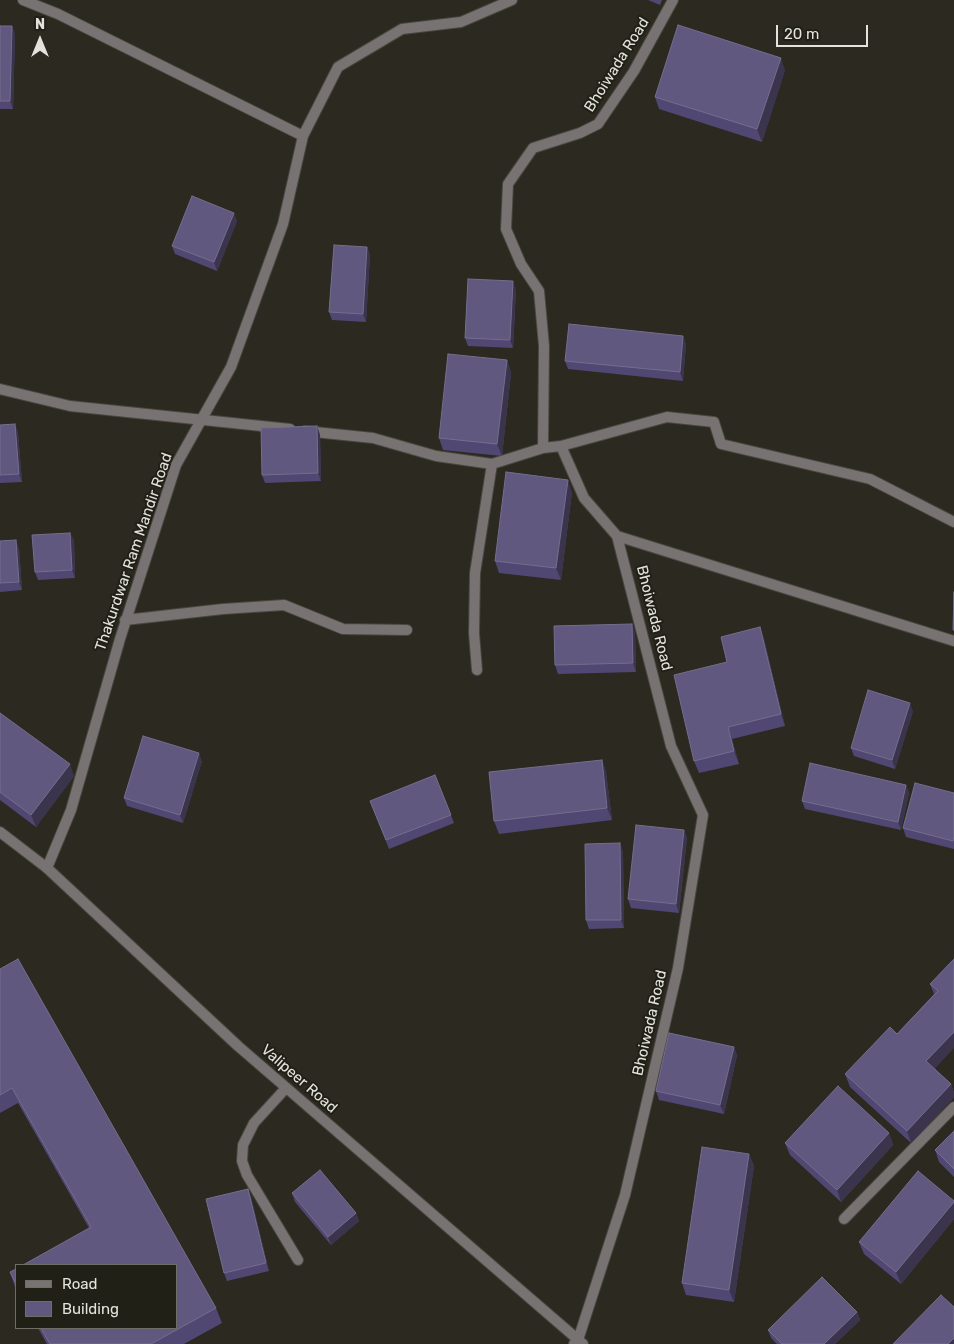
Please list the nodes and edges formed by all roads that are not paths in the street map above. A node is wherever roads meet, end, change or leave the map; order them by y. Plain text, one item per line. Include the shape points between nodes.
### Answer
1 (23, 0) edge
2 (512, 0) edge
3 (673, 0) edge
4 (303, 136) junction
5 (0, 389) edge
6 (202, 419) junction
7 (561, 446) junction
8 (543, 448) junction
9 (492, 464) junction
10 (954, 522) edge
11 (617, 536) junction
12 (126, 620) junction
13 (406, 630) dead end
14 (954, 641) edge
15 (477, 670) dead end
16 (0, 832) edge
17 (47, 868) junction
18 (286, 1088) junction
19 (954, 1107) edge
20 (844, 1219) dead end
21 (298, 1260) dead end
22 (578, 1342) edge

1 - 4 street via 58,14
2 - 4 street, Thakurdwar Ram Mandir Road via 461,22 402,28 338,67
3 - 8 street, Bhoiwada Road via 634,72 598,124 533,148 508,184 506,229 521,264 539,291 544,346
4 - 6 street, Thakurdwar Ram Mandir Road via 283,224 231,367
5 - 6 street via 70,406
6 - 9 street via 373,438 436,456
6 - 12 street, Thakurdwar Ram Mandir Road via 176,465
7 - 8 street
7 - 10 street via 667,417 714,422 721,444 870,479
7 - 11 street, Bhoiwada Road via 584,498
8 - 9 street
9 - 15 street via 475,573
11 - 14 street
11 - 22 street, Bhoiwada Road via 671,746 703,815 678,968 625,1195
12 - 13 street via 284,605 343,629
12 - 17 street, Thakurdwar Ram Mandir Road via 71,810
16 - 17 street, Valipeer Road
17 - 18 street, Valipeer Road
18 - 21 street via 254,1123 244,1145 242,1161 247,1175
18 - 22 street, Valipeer Road
19 - 20 street

